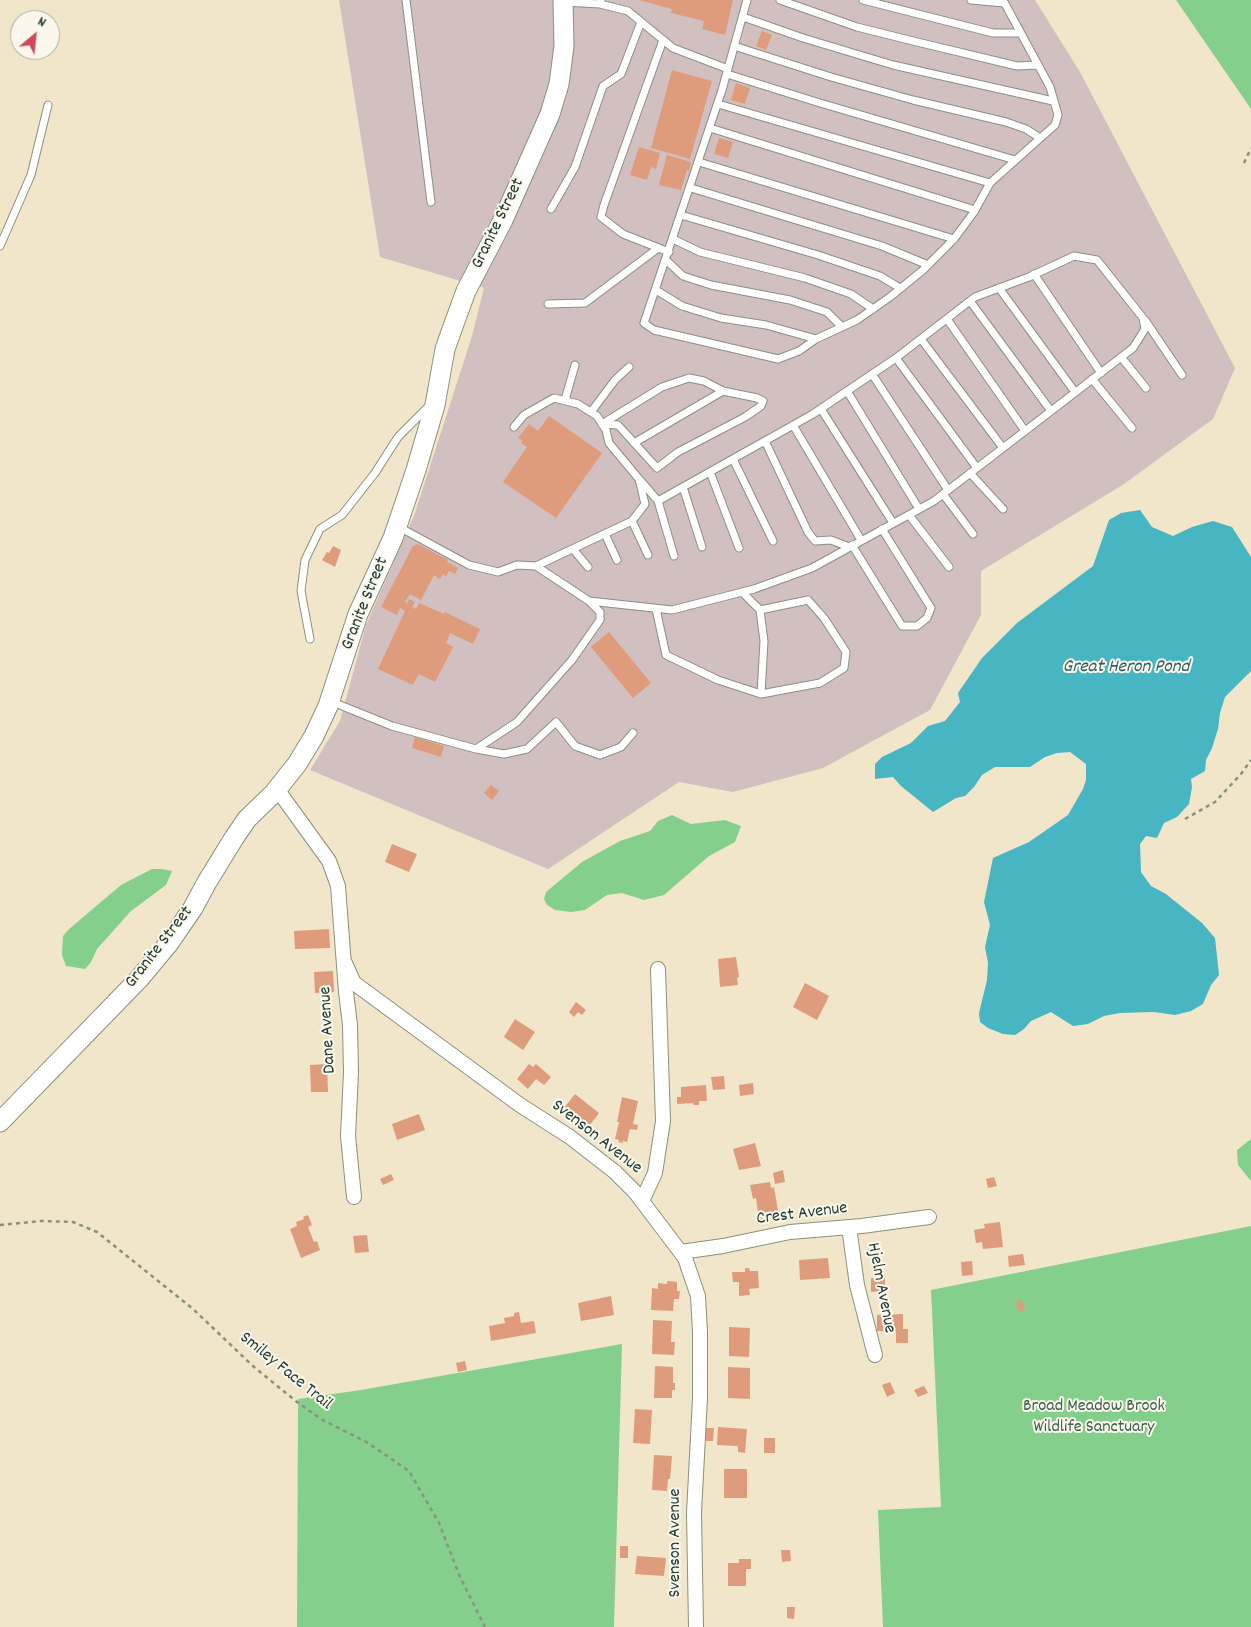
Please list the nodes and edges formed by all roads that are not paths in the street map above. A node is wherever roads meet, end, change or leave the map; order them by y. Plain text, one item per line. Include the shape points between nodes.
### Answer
1 (406, 0) edge
2 (747, 0) edge
3 (780, 0) edge
4 (863, 0) edge
5 (971, 0) edge
6 (563, 1) edge
7 (1003, 1) edge
8 (601, 2) edge
9 (742, 16) junction
10 (641, 22) junction
11 (1020, 33) junction
12 (663, 40) junction
13 (734, 46) junction
14 (1037, 64) junction
15 (727, 71) junction
16 (1053, 101) junction
17 (718, 104) junction
18 (48, 105) dead end
19 (710, 128) junction
20 (1040, 138) junction
21 (1015, 160) junction
22 (699, 162) junction
23 (990, 183) junction
24 (690, 188) junction
25 (431, 202) dead end
26 (551, 209) dead end
27 (975, 210) junction
28 (681, 215) junction
29 (673, 239) junction
30 (954, 239) junction
31 (0, 246) edge
32 (658, 249) junction
33 (667, 256) junction
34 (928, 265) junction
35 (1034, 274) junction
36 (900, 288) junction
37 (999, 288) junction
38 (656, 290) junction
39 (970, 301) junction
40 (548, 304) dead end
41 (873, 308) junction
42 (1143, 318) junction
43 (947, 319) junction
44 (842, 327) junction
45 (816, 339) junction
46 (920, 339) junction
47 (1121, 357) junction
48 (896, 358) junction
49 (575, 365) dead end
50 (629, 368) dead end
51 (1101, 372) junction
52 (872, 374) junction
53 (1182, 375) dead end
54 (1092, 379) junction
55 (1146, 388) dead end
56 (723, 391) junction
57 (847, 391) junction
58 (1075, 392) junction
59 (436, 399) junction
60 (564, 400) junction
61 (821, 409) junction
62 (1051, 411) junction
63 (591, 412) junction
64 (602, 424) junction
65 (793, 425) junction
66 (514, 427) dead end
67 (1132, 428) dead end
68 (1025, 431) junction
69 (765, 441) junction
70 (634, 443) junction
71 (1003, 448) junction
72 (733, 459) junction
73 (977, 468) junction
74 (710, 472) junction
75 (970, 473) junction
76 (639, 479) junction
77 (683, 487) junction
78 (945, 492) junction
79 (658, 501) junction
80 (918, 509) junction
81 (1003, 509) dead end
82 (909, 515) junction
83 (632, 521) junction
84 (893, 523) junction
85 (397, 526) junction
86 (882, 529) junction
87 (605, 534) junction
88 (973, 534) dead end
89 (861, 540) junction
90 (773, 541) dead end
91 (851, 546) junction
92 (702, 547) dead end
93 (738, 548) dead end
94 (573, 549) junction
95 (648, 555) dead end
96 (674, 556) dead end
97 (617, 560) dead end
98 (536, 566) junction
99 (588, 567) dead end
100 (949, 567) dead end
101 (742, 592) junction
102 (590, 601) junction
103 (656, 609) junction
104 (760, 610) junction
105 (310, 639) dead end
106 (761, 694) junction
107 (329, 701) junction
108 (634, 733) dead end
109 (476, 749) junction
110 (277, 789) junction
111 (345, 963) junction
112 (658, 969) dead end
113 (0, 1122) edge
114 (354, 1197) dead end
115 (642, 1201) junction
116 (929, 1217) dead end
117 (849, 1227) junction
118 (680, 1252) junction
119 (875, 1355) dead end
120 (696, 1627) edge

1 - 25 lane
2 - 9 lane
3 - 14 lane via 857,27 913,41 1017,66
4 - 11 lane via 993,33
5 - 7 lane
6 - 8 lane
6 - 59 street, Granite Street via 564,46 559,84 550,114 503,220 466,291 445,349
7 - 11 lane
8 - 10 lane via 628,11
9 - 13 lane
9 - 16 lane via 893,65
10 - 12 lane
10 - 26 lane via 621,74 603,86 575,167
11 - 14 lane
12 - 15 lane via 673,48
12 - 32 lane via 601,217 623,234
13 - 15 lane
13 - 20 lane via 914,100 1006,122
14 - 16 lane via 1050,87
15 - 17 lane
15 - 21 lane via 820,103
16 - 20 lane via 1058,115 1055,124
17 - 19 lane
17 - 23 lane
18 - 31 lane via 32,175
19 - 22 lane
19 - 27 lane
20 - 21 lane
21 - 23 lane
22 - 24 lane
22 - 30 lane
23 - 27 lane
24 - 28 lane
24 - 34 lane via 882,246
27 - 30 lane
28 - 29 lane
28 - 36 lane via 836,261 880,276
29 - 33 lane
29 - 41 lane via 700,252 805,278 851,294
30 - 34 lane
32 - 33 lane
32 - 40 lane via 586,303
33 - 38 lane
33 - 44 lane via 683,276 711,285 790,300 827,312
34 - 36 lane
35 - 37 lane
35 - 42 lane via 1074,256 1097,260
35 - 51 lane
36 - 41 lane
37 - 39 lane
37 - 58 lane
38 - 45 lane via 682,306 721,318 766,325
38 - 45 lane via 644,323 654,330 778,359 799,351
39 - 43 lane
39 - 62 lane
41 - 44 lane
42 - 47 lane via 1145,329 1133,348
42 - 53 lane
43 - 46 lane
43 - 68 lane
44 - 45 lane
46 - 48 lane
46 - 71 lane
47 - 51 lane
47 - 55 lane
48 - 52 lane
48 - 73 lane
49 - 60 lane
50 - 63 lane via 615,380
51 - 54 lane
52 - 57 lane
52 - 78 lane
54 - 58 lane
54 - 67 lane
56 - 64 lane via 704,381 689,378 662,387
56 - 70 lane
56 - 70 lane via 757,398 762,401 761,406 678,452 657,468
57 - 61 lane
57 - 80 lane
58 - 62 lane
59 - 85 street, Granite Street
59 - 105 lane via 398,437 342,515 320,529 305,560 302,591
60 - 63 lane
60 - 66 lane via 554,398 541,405 524,415
61 - 65 lane
61 - 84 lane
62 - 68 lane
63 - 64 lane
64 - 70 lane via 618,425
64 - 76 lane via 609,443
65 - 69 lane
65 - 89 lane
68 - 71 lane
69 - 72 lane
69 - 91 lane via 815,541 831,540
71 - 73 lane
72 - 74 lane
72 - 90 lane
73 - 75 lane
74 - 77 lane
74 - 93 lane
75 - 78 lane
75 - 81 lane
76 - 79 lane
76 - 83 lane via 645,504
77 - 79 lane
77 - 92 lane
78 - 80 lane
78 - 88 lane
79 - 96 lane
80 - 82 lane
82 - 84 lane
82 - 100 lane
83 - 87 lane
83 - 95 lane
84 - 86 lane
85 - 98 lane via 469,565 498,572 518,565
85 - 107 street, Granite Street via 358,614
86 - 89 lane
86 - 91 lane via 931,608 928,618 918,626 902,626
87 - 94 lane
87 - 97 lane
89 - 91 lane
91 - 101 lane via 812,568
94 - 98 lane
94 - 99 lane
98 - 102 lane
101 - 103 lane via 672,610
101 - 104 lane
102 - 103 lane
102 - 109 lane via 600,612 600,620 572,660 517,722
103 - 106 lane via 666,655 718,680
104 - 106 lane via 764,641
104 - 106 lane via 808,600 846,652 844,668 820,683
107 - 109 lane via 392,726
107 - 110 street, Granite Street via 314,736
108 - 109 lane via 621,747 600,755 575,746 556,722 527,749 504,754
110 - 111 street, Dane Avenue via 330,864 338,886
110 - 113 street, Granite Street via 247,819 169,943
111 - 114 street, Dane Avenue via 351,1072 348,1136
111 - 115 street, Svenson Avenue via 354,983 615,1172
112 - 115 street via 663,1121 655,1173
115 - 118 street, Svenson Avenue
116 - 117 street, Crest Avenue
117 - 118 street, Crest Avenue via 790,1232
117 - 119 street, Hjelm Avenue via 857,1285
118 - 120 street, Svenson Avenue via 698,1296 700,1332 694,1513

